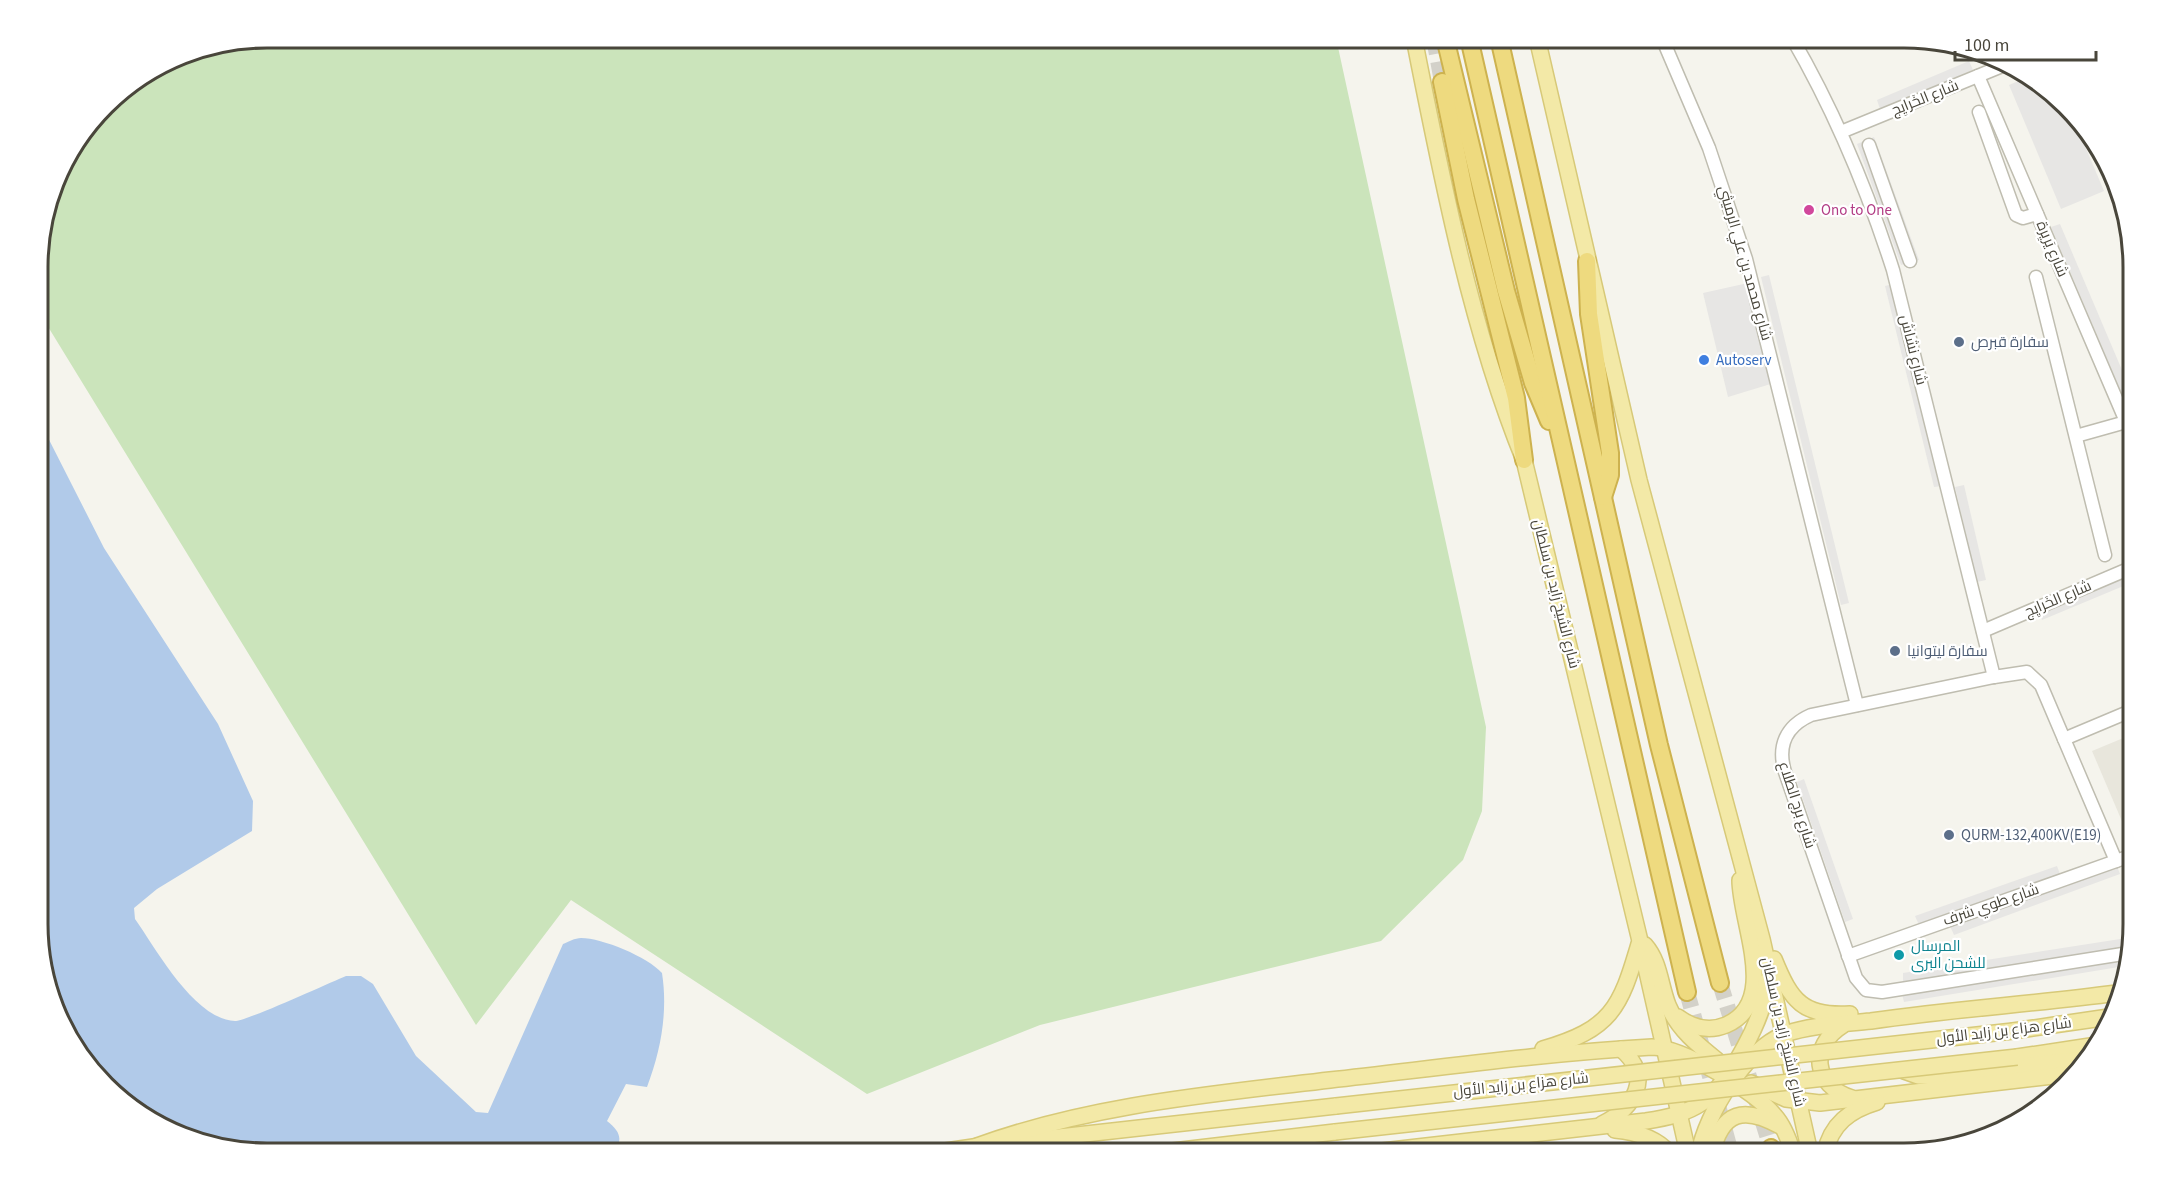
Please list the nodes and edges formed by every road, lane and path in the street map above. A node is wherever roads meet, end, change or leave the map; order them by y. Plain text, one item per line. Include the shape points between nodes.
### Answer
1 (1416, 48) edge
2 (1447, 48) edge
3 (1470, 48) edge
4 (1501, 48) edge
5 (1539, 48) edge
6 (1666, 48) edge
7 (1797, 48) edge
8 (1996, 69) edge
9 (1978, 76) junction
10 (1442, 82) tunnel mouth
11 (1979, 112) dead end
12 (1841, 132) junction
13 (2007, 144) junction
14 (1869, 145) dead end
15 (1991, 146) junction
16 (1889, 201) junction
17 (1873, 207) junction
18 (2037, 214) junction
19 (1587, 261) junction
20 (1910, 261) dead end
21 (2036, 277) dead end
22 (2123, 413) edge
23 (2123, 423) edge
24 (1560, 435) junction
25 (2076, 436) junction
26 (1524, 460) junction
27 (1603, 498) junction
28 (2105, 555) dead end
29 (2123, 571) edge
30 (1983, 631) junction
31 (1994, 677) junction
32 (1857, 705) junction
33 (2123, 714) edge
34 (2064, 739) junction
35 (2123, 859) edge
36 (2116, 861) junction
37 (1742, 864) junction
38 (1762, 939) junction
39 (1640, 941) junction
40 (2121, 954) edge
41 (1848, 956) junction
42 (1720, 983) tunnel mouth
43 (1687, 992) tunnel mouth
44 (2111, 994) edge
45 (1670, 1008) junction
46 (1922, 1014) junction
47 (2101, 1018) edge
48 (1843, 1024) junction
49 (1784, 1035) junction
50 (1662, 1047) junction
51 (2085, 1048) edge
52 (1621, 1049) junction
53 (1508, 1059) junction
54 (2076, 1059) edge
55 (2018, 1062) junction
56 (2063, 1075) edge
57 (1731, 1077) junction
58 (1909, 1094) junction
59 (1852, 1099) junction
60 (1799, 1102) junction
61 (1678, 1115) junction
62 (1783, 1127) junction
63 (1594, 1128) junction
64 (987, 1143) edge
65 (1004, 1143) edge
66 (1241, 1143) edge
67 (1459, 1143) edge
68 (1659, 1143) edge
69 (1685, 1143) edge
70 (1701, 1143) edge
71 (1716, 1143) edge
72 (1789, 1143) edge
73 (1808, 1143) edge
74 (1828, 1143) edge

1 - 26 main road, شارع الشيخ زايد بن سلطان via 1470,288 1496,383
2 - 24 highway via 1519,337 1538,397
3 - 24 highway
4 - 27 highway
5 - 19 main road, شارع الشيخ زايد بن سلطان
6 - 32 street, شارع محمد بن علي الرميثي via 1709,148 1746,259
7 - 12 street, شارع نشاش
8 - 9 street, شارع الخَرايِج
9 - 12 street, شارع الخَرايِج
9 - 13 street, شارع يَريِرة
10 - 26 highway via 1463,189 1516,398
11 - 15 street
12 - 17 street, شارع نشاش
13 - 15 street
13 - 18 street, شارع يَريِرة
14 - 16 street
15 - 18 street via 2016,215 2023,218
16 - 17 street
16 - 20 street
17 - 30 street, شارع نشاش via 1893,270
18 - 22 street, شارع يَريِرة
19 - 27 highway via 1588,306 1610,453 1608,486
19 - 37 main road, شارع الشيخ زايد بن سلطان via 1639,480
21 - 25 street, شارع يَريِرة
23 - 25 street
24 - 43 highway
25 - 28 street, شارع يَريِرة
26 - 39 main road, شارع الشيخ زايد بن سلطان
27 - 42 highway via 1659,745
29 - 30 street, شارع الخَرايِج
30 - 31 street, شارع نشاش
31 - 32 street, شارع برج الطلاع
31 - 34 street, شارع برج الطلاع via 2020,672 2033,675
32 - 41 street, شارع برج الطلاع via 1799,720 1791,728 1782,750 1785,772
33 - 34 street
34 - 36 street, شارع برج الطلاع
35 - 36 street, شارع طوي شرف
36 - 41 street, شارع طوي شرف
37 - 38 main road, شارع الشيخ زايد بن سلطان
37 - 45 main road via 1741,900 1756,980 1751,1002 1732,1022 1708,1029 1686,1022
38 - 46 main road via 1791,995 1807,1009 1834,1016
38 - 49 main road, شارع الشيخ زايد بن سلطان
38 - 57 main road via 1765,1001
39 - 45 main road via 1655,961
39 - 50 main road, شارع الشيخ زايد بن سلطان
39 - 53 main road via 1624,992 1600,1024 1576,1039
40 - 41 street, شارع برج الطلاع via 1874,993 1860,985
44 - 46 main road
45 - 57 main road via 1692,1038
46 - 48 main road
47 - 65 main road, شارع هزاع بن زايد الأول, bridge
48 - 49 main road
48 - 59 main road via 1825,1041 1820,1065 1831,1087
49 - 57 main road
49 - 60 main road, شارع الشيخ زايد بن سلطان
50 - 52 main road
50 - 57 main road
50 - 61 main road, شارع الشيخ زايد بن سلطان
51 - 55 main road, شارع هزاع بن زايد الأول
52 - 53 main road
52 - 63 main road via 1635,1066 1635,1096 1621,1113
53 - 64 main road via 1173,1101 1045,1126
54 - 55 main road
55 - 66 main road, شارع هزاع بن زايد الأول, bridge
56 - 58 main road
57 - 60 main road
57 - 61 main road via 1705,1101
57 - 62 main road via 1763,1103
57 - 70 main road
58 - 59 main road
58 - 74 main road via 1871,1104 1846,1116 1831,1133
59 - 60 main road
60 - 73 main road, شارع الشيخ زايد بن سلطان
61 - 63 main road
61 - 69 main road, شارع الشيخ زايد بن سلطان
62 - 71 main road via 1761,1116 1738,1115 1722,1125
62 - 72 main road
63 - 67 main road
63 - 68 main road via 1641,1135

